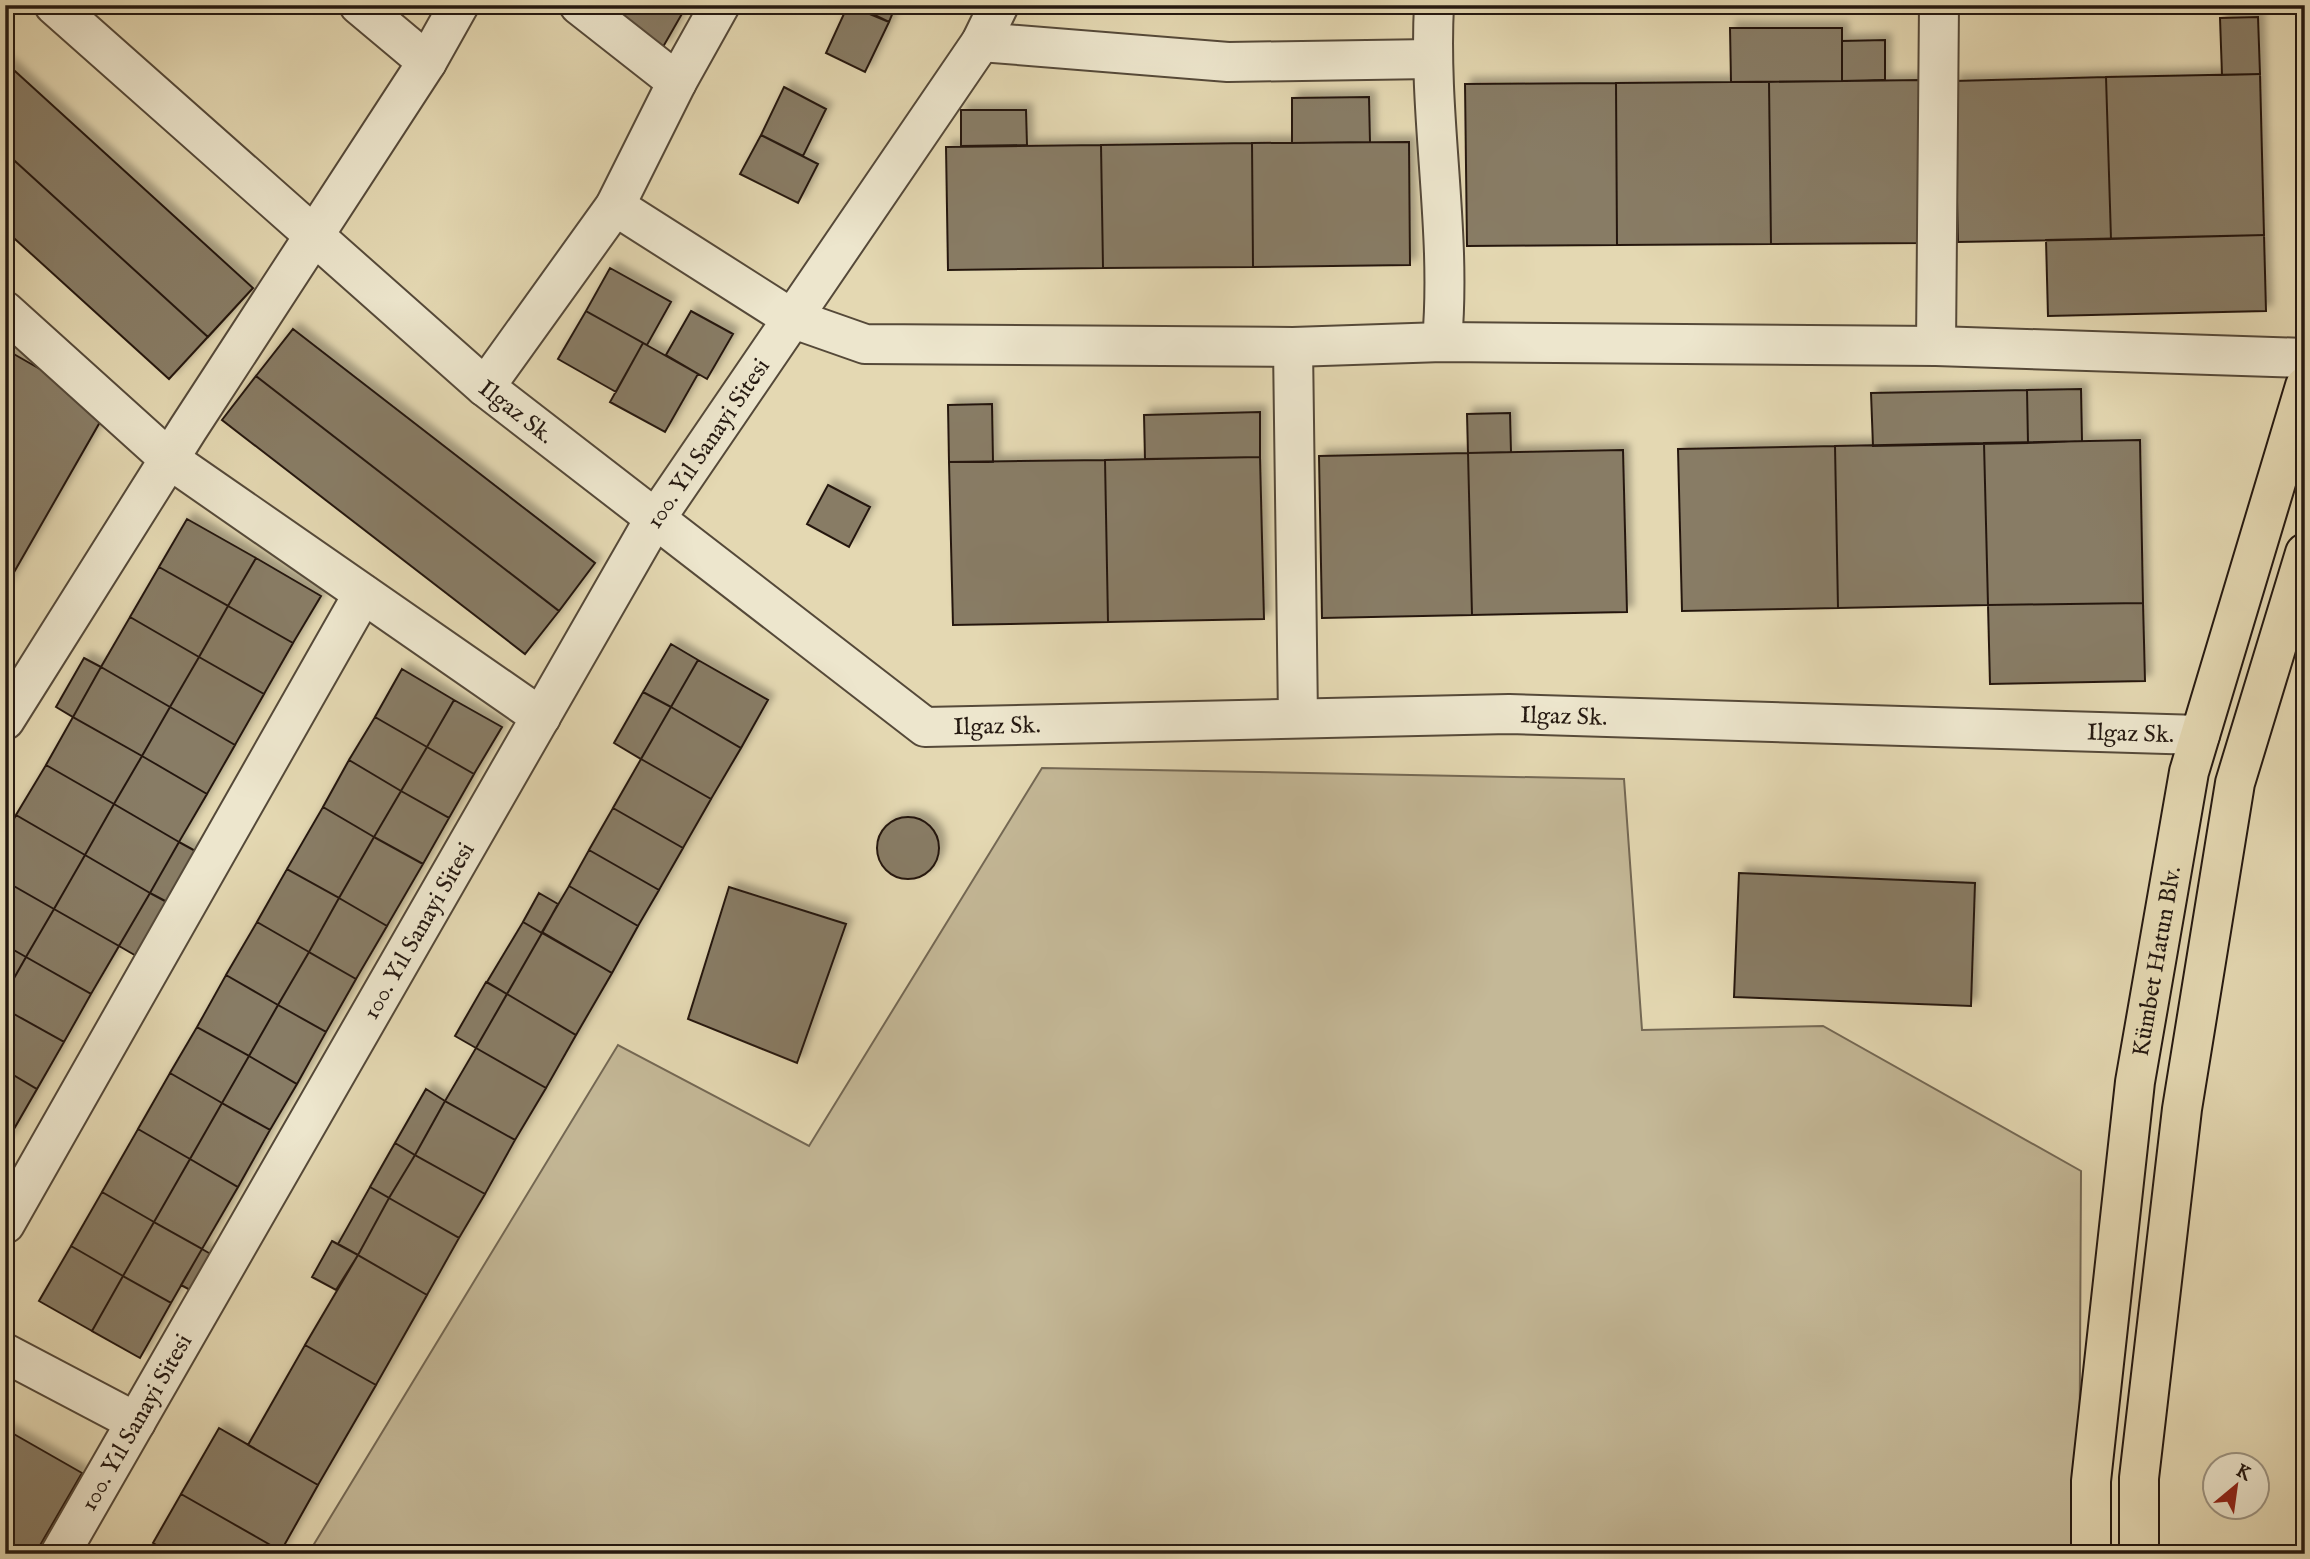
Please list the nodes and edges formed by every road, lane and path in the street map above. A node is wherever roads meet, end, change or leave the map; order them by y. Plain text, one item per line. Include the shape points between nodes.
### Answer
1 (54, 5) edge
2 (359, 5) edge
3 (459, 5) edge
4 (579, 5) edge
5 (720, 5) edge
6 (999, 5) edge
7 (1434, 5) edge
8 (1939, 5) edge
9 (981, 42) junction
10 (1431, 59) junction
11 (426, 62) junction
12 (677, 82) junction
13 (615, 206) junction
14 (314, 236) junction
15 (5, 310) edge
16 (791, 318) junction
17 (1442, 342) junction
18 (1936, 346) junction
19 (1293, 347) junction
20 (2305, 358) edge
21 (2305, 386) edge
22 (485, 387) junction
23 (169, 458) junction
24 (656, 519) junction
25 (2305, 552) edge
26 (363, 594) junction
27 (541, 717) junction
28 (1298, 718) junction
29 (5, 720) edge
30 (2200, 735) junction
31 (5, 1224) edge
32 (5, 1353) edge
33 (136, 1422) junction
34 (60, 1554) edge
35 (2091, 1554) edge
36 (2138, 1554) edge

1 - 14 street, Ilgaz Sk.
2 - 11 street
3 - 11 street
4 - 12 street
5 - 12 street
6 - 9 street, 100. Yıl Sanayi Sitesi
7 - 10 street
8 - 18 street
9 - 10 street via 1228,62
9 - 16 street, 100. Yıl Sanayi Sitesi
10 - 17 street via 1446,293
11 - 14 street
12 - 13 street
13 - 16 street
13 - 22 street
14 - 22 street, Ilgaz Sk.
14 - 23 street
15 - 23 street
16 - 19 street via 865,344
16 - 24 street, 100. Yıl Sanayi Sitesi
17 - 18 street
17 - 19 street
18 - 20 street
19 - 28 street
21 - 30 main road, Kümbet Hatun Blv.
22 - 24 street, Ilgaz Sk.
23 - 26 street
23 - 29 street
24 - 27 street, 100. Yıl Sanayi Sitesi
24 - 28 street, Ilgaz Sk. via 925,727
25 - 36 main road, Kümbet Hatun Blv. via 2233,797 2182,1109 2139,1478
26 - 27 street
26 - 31 street
27 - 33 street, 100. Yıl Sanayi Sitesi
28 - 30 street, Ilgaz Sk. via 1509,714
30 - 35 main road, Kümbet Hatun Blv. via 2189,772 2135,1082 2091,1481
32 - 33 street
33 - 34 street, 100. Yıl Sanayi Sitesi

